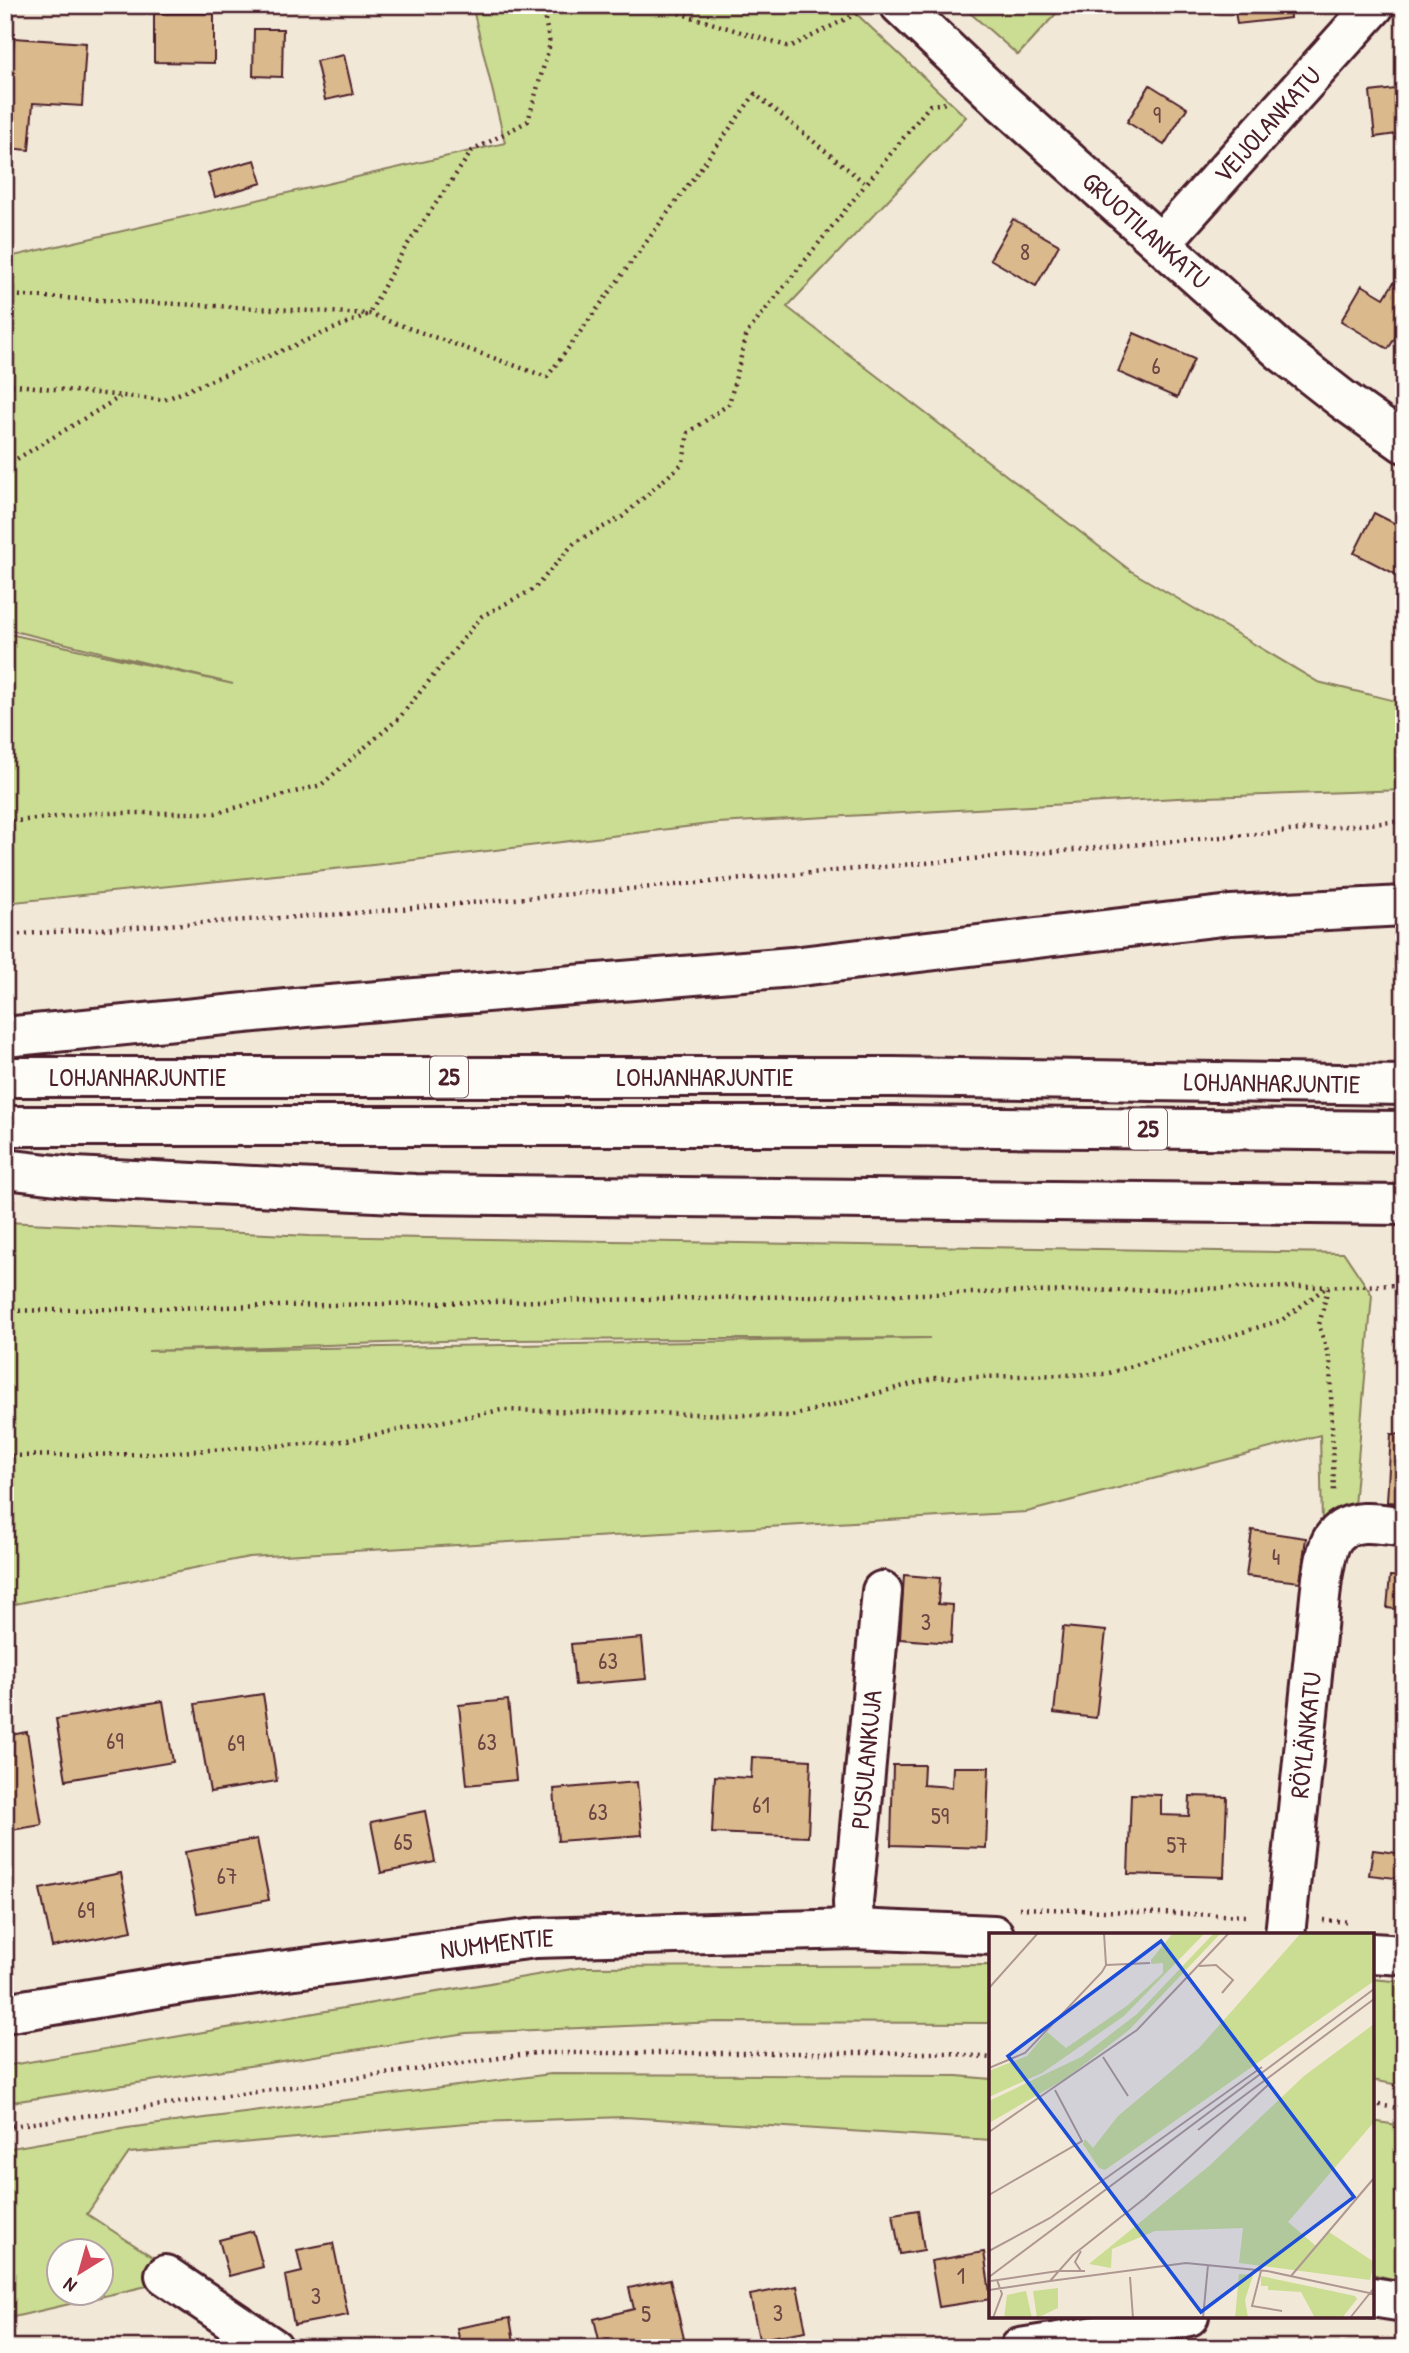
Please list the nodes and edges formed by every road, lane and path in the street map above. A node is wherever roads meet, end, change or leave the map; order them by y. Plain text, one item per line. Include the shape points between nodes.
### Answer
1 (542, 5) edge
2 (652, 5) edge
3 (874, 5) edge
4 (900, 5) edge
5 (1375, 5) edge
6 (999, 99) junction
7 (866, 184) junction
8 (1161, 243) junction
9 (5, 295) edge
10 (369, 314) junction
11 (5, 384) edge
12 (120, 396) junction
13 (1404, 443) edge
14 (5, 466) edge
15 (1404, 821) edge
16 (5, 822) edge
17 (1404, 906) edge
18 (5, 935) edge
19 (5, 1037) edge
20 (5, 1077) edge
21 (1404, 1085) edge
22 (5, 1126) edge
23 (1404, 1131) edge
24 (5, 1169) edge
25 (1404, 1205) edge
26 (1404, 1284) edge
27 (1329, 1286) junction
28 (5, 1311) edge
29 (5, 1456) edge
30 (1404, 1527) edge
31 (1335, 1536) junction
32 (882, 1591) dead end
33 (854, 1929) junction
34 (1285, 1933) edge
35 (989, 1935) edge
36 (1374, 1953) edge
37 (1404, 1955) edge
38 (5, 2013) edge
39 (989, 2058) edge
40 (1374, 2104) edge
41 (1404, 2109) edge
42 (5, 2127) edge
43 (165, 2275) dead end
44 (1374, 2297) edge
45 (1404, 2302) edge
46 (1180, 2318) edge
47 (273, 2348) edge
48 (1020, 2348) edge

1 - 10 path via 550,44 528,121 472,151 403,251
2 - 3 path via 790,47
4 - 6 main road, GRUOTILANKATU
5 - 8 main road, VEIJOLANKATU
6 - 7 path via 930,105
6 - 8 main road, GRUOTILANKATU
7 - 10 path via 755,94 547,377
7 - 16 path via 747,333 729,404 688,433 683,463 622,517 575,542 534,589 482,616 398,719 321,785 216,813 97,813
8 - 13 main road, GRUOTILANKATU via 1282,352
9 - 10 path
10 - 12 path via 164,400
11 - 12 path
12 - 14 path
15 - 18 path via 344,914
17 - 19 main road via 1231,915 792,967
20 - 21 main road, LOHJANHARJUNTIE / 25 via 893,1077
22 - 23 main road, LOHJANHARJUNTIE / 25
24 - 25 main road via 74,1177 415,1194
26 - 27 path
27 - 28 path
27 - 29 path via 1282,1320 1105,1374 934,1378 791,1416 501,1410 337,1441 145,1454
27 - 31 path via 1319,1325 1331,1361
30 - 31 main road via 1367,1522
31 - 34 main road, RÖYLÄNKATU via 1322,1578
32 - 33 main road, PUSULANKUJA
33 - 35 main road, NUMMENTIE
33 - 38 main road, NUMMENTIE via 536,1938 194,1982
36 - 37 main road
39 - 42 path via 949,2053 535,2053
40 - 41 path
43 - 47 main road
44 - 45 main road
46 - 48 main road

